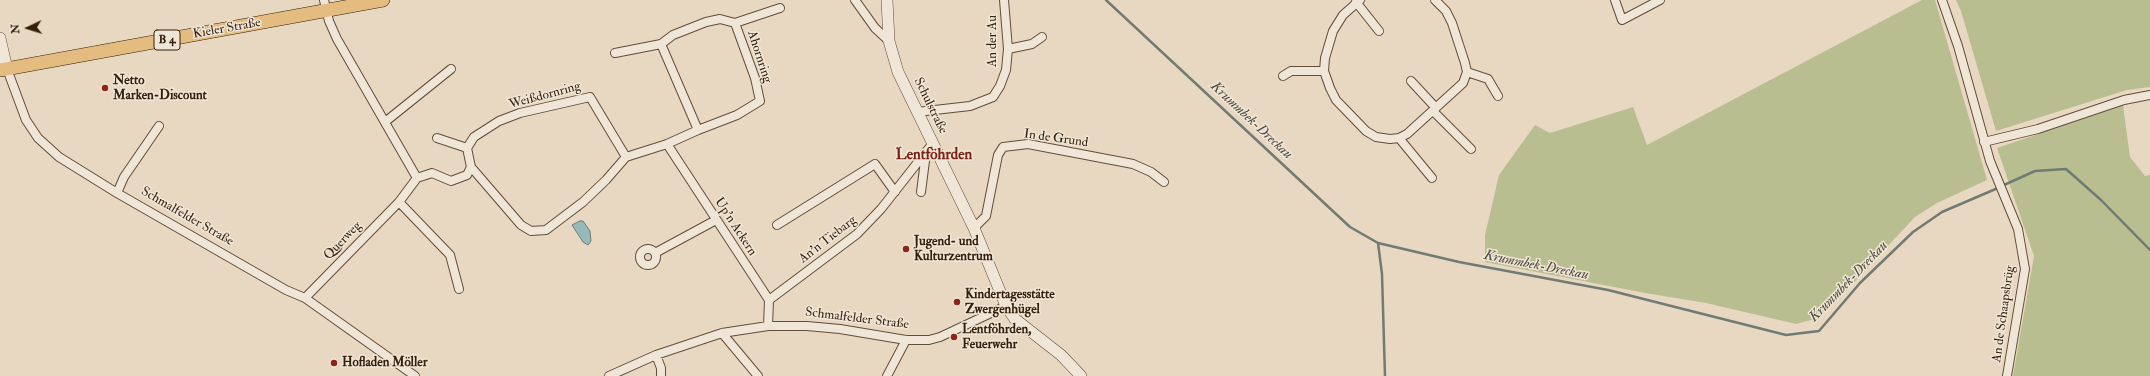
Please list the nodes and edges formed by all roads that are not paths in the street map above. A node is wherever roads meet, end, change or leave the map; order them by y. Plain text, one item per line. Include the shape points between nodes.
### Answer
1 (383, 0) edge
2 (855, 0) edge
3 (887, 0) edge
4 (1004, 0) edge
5 (1435, 0) edge
6 (1614, 0) edge
7 (1660, 0) edge
8 (1942, 0) edge
9 (1358, 1) edge
10 (325, 6) edge
11 (780, 8) dead end
12 (735, 23) junction
13 (1379, 31) dead end
14 (1042, 37) dead end
15 (0, 38) edge
16 (890, 41) junction
17 (661, 44) junction
18 (1008, 49) junction
19 (615, 53) dead end
20 (4, 69) edge
21 (451, 69) dead end
22 (1324, 71) junction
23 (1467, 72) junction
24 (1283, 76) dead end
25 (1411, 81) dead end
26 (2150, 95) edge
27 (1498, 96) dead end
28 (1434, 109) junction
29 (917, 112) junction
30 (385, 122) junction
31 (159, 126) dead end
32 (698, 130) junction
33 (437, 138) dead end
34 (1399, 138) junction
35 (1984, 142) junction
36 (667, 144) junction
37 (467, 148) junction
38 (930, 148) junction
39 (1471, 149) dead end
40 (626, 157) junction
41 (471, 167) junction
42 (417, 178) junction
43 (1432, 178) dead end
44 (1164, 182) dead end
45 (895, 192) junction
46 (921, 192) dead end
47 (117, 193) junction
48 (398, 202) junction
49 (716, 220) junction
50 (776, 225) dead end
51 (974, 228) junction
52 (655, 253) dead end
53 (459, 289) dead end
54 (305, 298) junction
55 (769, 300) junction
56 (1006, 306) junction
57 (768, 326) junction
58 (722, 333) junction
59 (906, 340) junction
60 (656, 355) junction
61 (754, 375) edge
62 (415, 376) edge
63 (609, 376) edge
64 (661, 376) edge
65 (887, 376) edge
66 (1081, 376) edge
67 (2007, 376) edge

1 - 10 main road, Kieler Straße / B 4
2 - 16 street via 874,28
3 - 16 street, Schulstraße
4 - 18 street, An der Au
5 - 23 street via 1446,11 1452,23
6 - 7 street via 1622,20
8 - 35 street, An de Schaapsbrüg via 1958,46
9 - 13 street
9 - 22 street via 1343,15 1333,31
10 - 20 main road, Kieler Straße / B 4
10 - 30 street via 328,21
11 - 12 street, Ahornring
12 - 17 street, Ahornring via 720,19 706,22 673,35
12 - 32 street, Ahornring via 755,78 760,101 737,115
14 - 18 street via 1032,44
15 - 20 street, Schmalfelder Straße
16 - 29 street, Schulstraße via 898,72
17 - 19 street, Ahornring
17 - 32 street
18 - 29 street, An der Au via 1006,70 993,97 970,106
20 - 47 street, Schmalfelder Straße via 26,120 38,138 70,165
21 - 30 street
22 - 24 street via 1291,71
22 - 34 street via 1336,100 1366,131 1376,137
23 - 27 street via 1488,79
23 - 28 street via 1462,83
25 - 28 street
26 - 35 street via 2124,100 2038,129
28 - 34 street via 1407,134
28 - 39 street
29 - 38 street, Schulstraße
30 - 42 street
31 - 47 street via 124,177
32 - 36 street, Ahornring
33 - 37 street
34 - 43 street
35 - 67 street, An de Schaapsbrüg via 2018,229 2025,268
36 - 40 street
36 - 49 street, Up'n Ackern
37 - 40 street, Weißdornring via 474,137 520,113 590,96
37 - 41 street
38 - 45 street, An'n Tiebarg
38 - 46 street
38 - 51 street, Schulstraße
40 - 41 street via 583,202 546,230 531,231 521,225
41 - 42 street via 467,174 451,181 432,173
42 - 48 street, Querweg
44 - 51 street, In de Grund via 1151,172 1133,164 1028,144 1003,147 998,154 986,216
45 - 50 street via 874,164
45 - 55 street, An'n Tiebarg via 857,234
47 - 54 street, Schmalfelder Straße via 286,290
48 - 53 street via 450,255
48 - 54 street, Querweg
49 - 52 street
49 - 55 street, Up'n Ackern
51 - 56 street, Schulstraße
54 - 62 street, Schmalfelder Straße
55 - 57 street
56 - 59 street, Schmalfelder Straße via 940,337 929,340
56 - 66 street, Schulstraße via 1015,319 1061,355
57 - 58 street, Schmalfelder Straße
57 - 59 street, Schmalfelder Straße via 840,329
58 - 60 street, Schmalfelder Straße
58 - 61 street
59 - 65 street
60 - 63 street, Schmalfelder Straße
60 - 64 street

